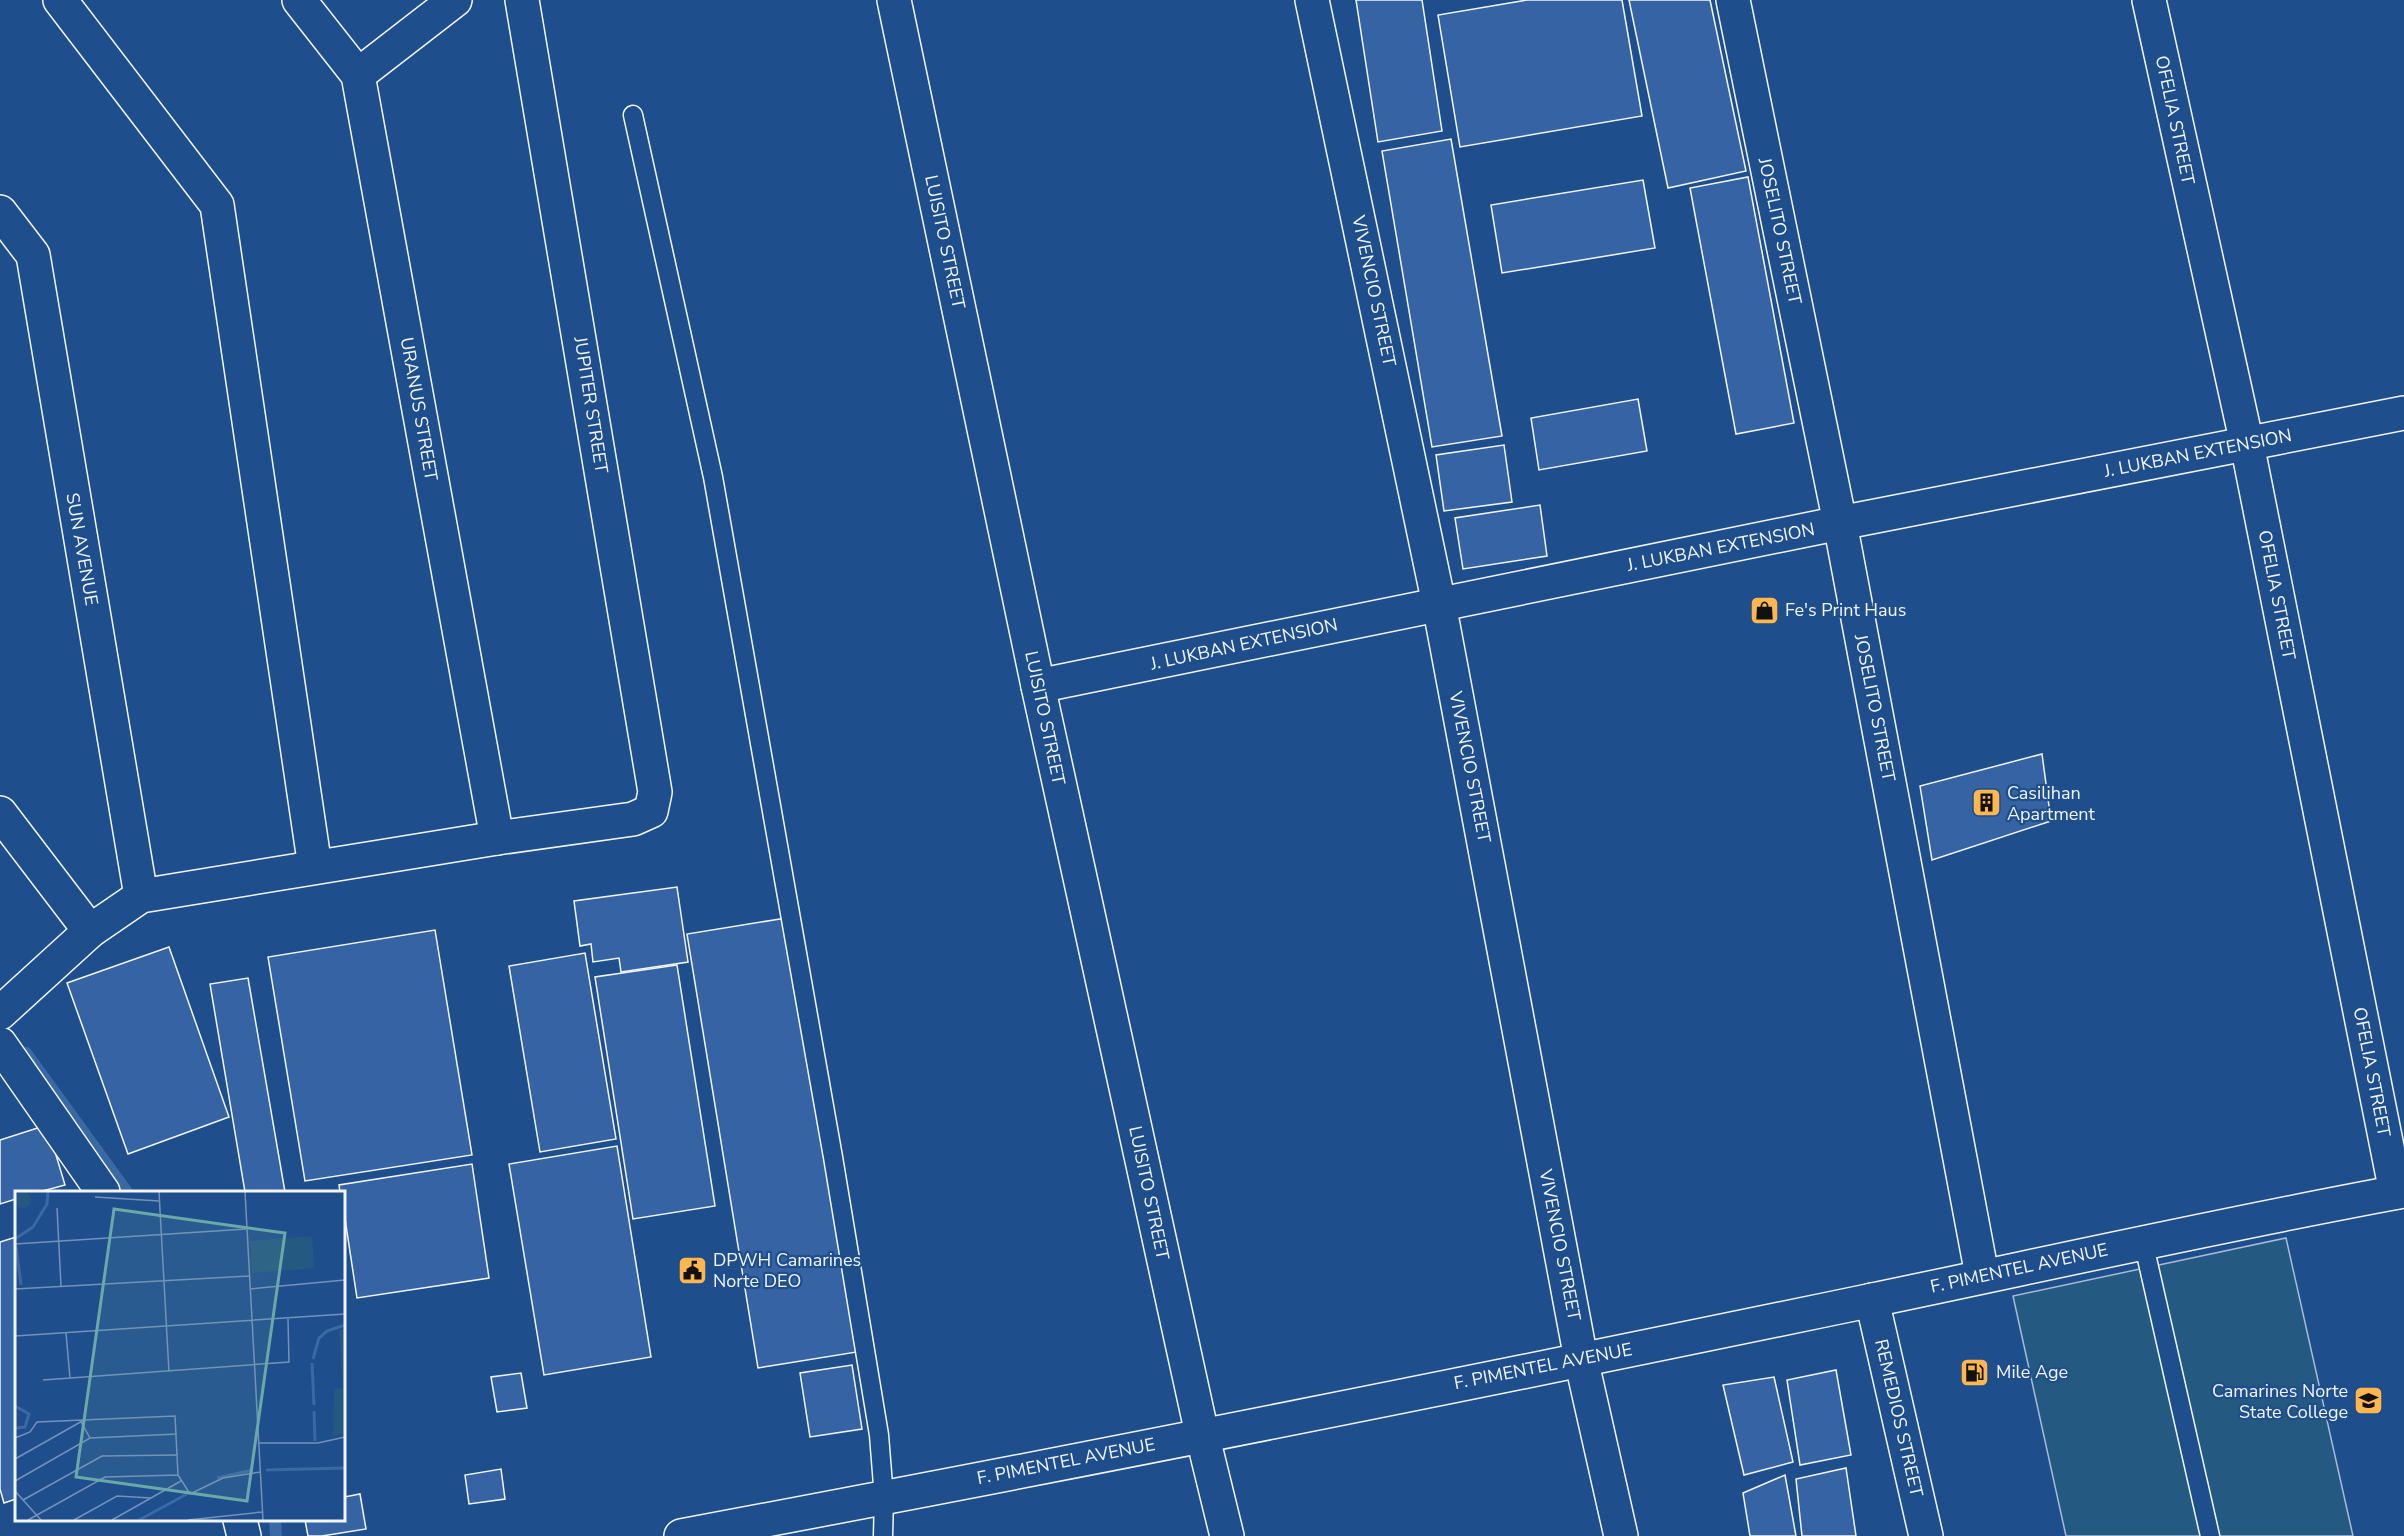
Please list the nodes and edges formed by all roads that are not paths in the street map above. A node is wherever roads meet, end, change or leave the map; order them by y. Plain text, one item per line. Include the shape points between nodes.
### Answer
1 (60, 0) edge
2 (299, 0) edge
3 (455, 0) edge
4 (894, 0) edge
5 (1312, 0) edge
6 (1733, 0) edge
7 (2149, 0) edge
8 (520, 7) edge
9 (358, 75) junction
10 (633, 115) dead end
11 (0, 212) edge
12 (2404, 413) edge
13 (2247, 444) junction
14 (1840, 523) junction
15 (1439, 604) junction
16 (1038, 686) junction
17 (0, 813) edge
18 (497, 838) junction
19 (315, 867) junction
20 (141, 896) junction
21 (90, 931) junction
22 (0, 1013) edge
23 (0, 1044) edge
24 (102, 1191) edge
25 (2400, 1192) edge
26 (2144, 1241) junction
27 (1982, 1275) junction
28 (1872, 1300) junction
29 (1581, 1359) junction
30 (1202, 1434) junction
31 (884, 1498) junction
32 (240, 1521) edge
33 (244, 1536) edge
34 (681, 1536) edge
35 (883, 1536) edge
36 (1227, 1536) edge
37 (1621, 1536) edge
38 (1926, 1536) edge
39 (2210, 1536) edge

1 - 19 street via 217,206
2 - 9 street, URANUS STREET
3 - 9 street
4 - 16 street, LUISITO STREET
5 - 15 street, VIVENCIO STREET
6 - 14 street, JOSELITO STREET
7 - 13 street, OFELIA STREET
8 - 18 street, JUPITER STREET via 655,792 651,811 633,819
9 - 18 street, URANUS STREET
10 - 31 lane via 713,477 833,1157 879,1435
11 - 20 street, SUN AVENUE via 33,255
12 - 13 street, J. LUKBAN EXTENSION
13 - 14 street, J. LUKBAN EXTENSION
13 - 25 street, OFELIA STREET
14 - 15 street, J. LUKBAN EXTENSION
14 - 27 street, JOSELITO STREET
15 - 16 street, J. LUKBAN EXTENSION
15 - 29 street, VIVENCIO STREET
16 - 30 street, LUISITO STREET
17 - 21 street
18 - 19 street
19 - 20 street
20 - 21 street
21 - 22 street
23 - 24 street
25 - 26 street, F. PIMENTEL AVENUE
26 - 27 street, F. PIMENTEL AVENUE
26 - 39 lane
27 - 28 street, F. PIMENTEL AVENUE
28 - 29 street, F. PIMENTEL AVENUE
28 - 38 street, REMEDIOS STREET
29 - 30 street, F. PIMENTEL AVENUE
29 - 37 street, VIVENCIO STREET
30 - 31 street, F. PIMENTEL AVENUE
30 - 36 street, LUISITO STREET
31 - 34 street, F. PIMENTEL AVENUE
31 - 35 lane
32 - 33 street

